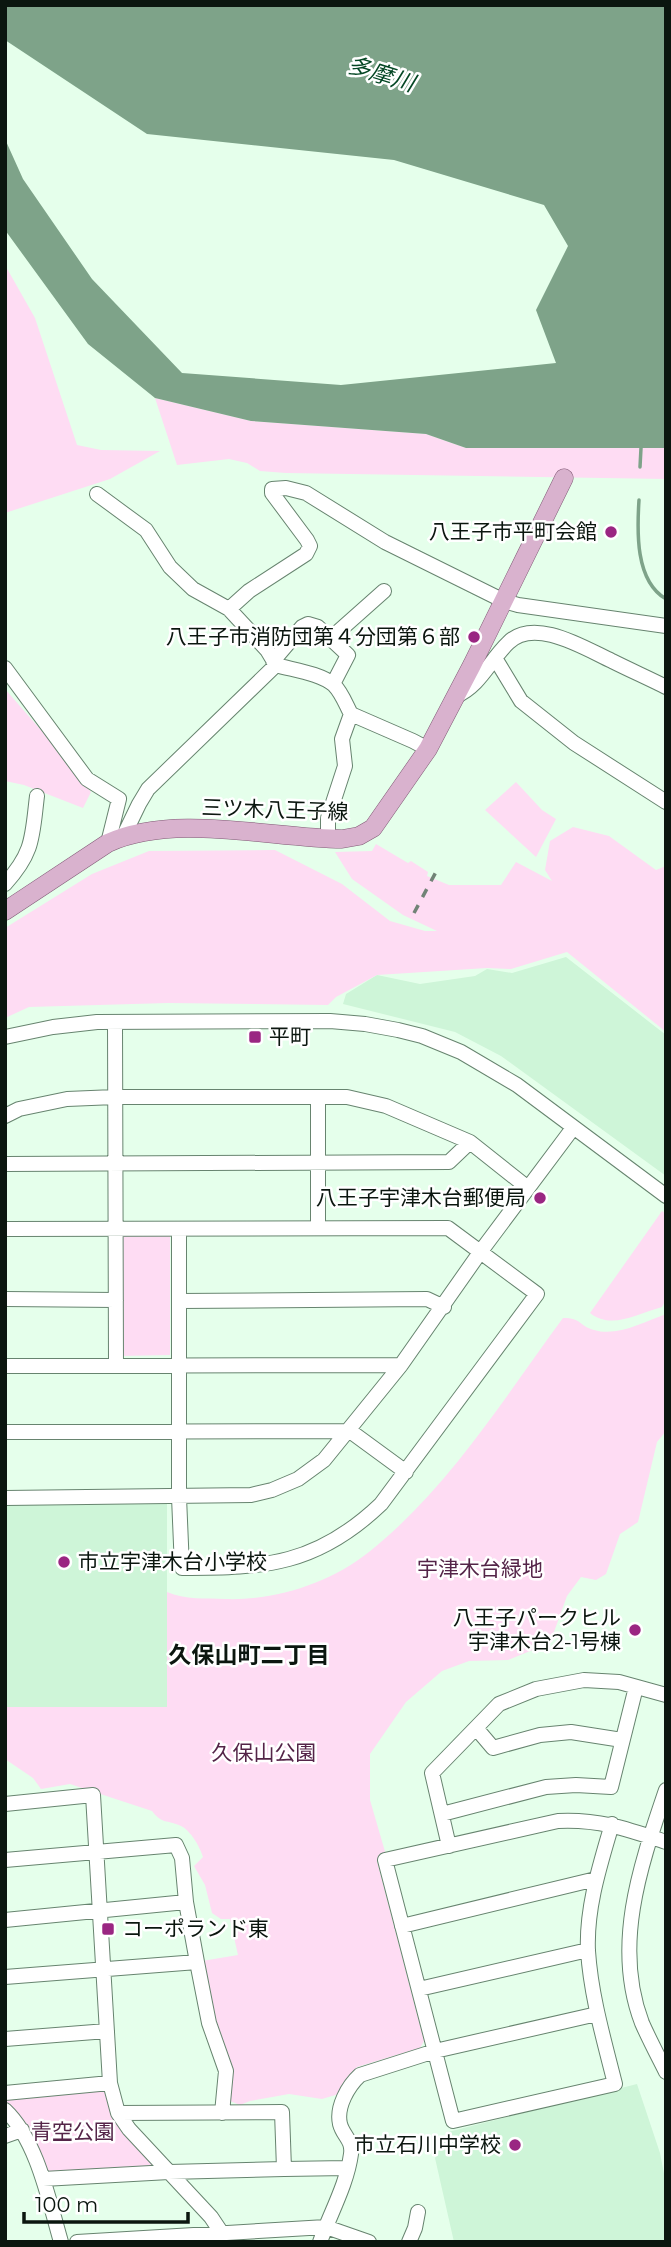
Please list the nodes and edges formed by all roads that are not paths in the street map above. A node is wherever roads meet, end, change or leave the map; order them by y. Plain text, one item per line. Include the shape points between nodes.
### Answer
1 (564, 478) dead end
2 (97, 494) dead end
3 (384, 591) dead end
4 (504, 601) junction
5 (229, 609) junction
6 (666, 626) edge
7 (330, 639) junction
8 (495, 658) junction
9 (275, 663) junction
10 (5, 668) edge
11 (333, 684) junction
12 (666, 687) edge
13 (456, 696) junction
14 (351, 715) junction
15 (428, 750) junction
16 (37, 796) dead end
17 (666, 802) edge
18 (116, 839) junction
19 (328, 839) junction
20 (5, 884) edge
21 (5, 911) edge
22 (115, 1022) junction
23 (5, 1037) edge
24 (115, 1097) junction
25 (318, 1097) junction
26 (5, 1116) edge
27 (573, 1128) junction
28 (470, 1142) junction
29 (115, 1163) junction
30 (318, 1163) junction
31 (5, 1164) edge
32 (528, 1188) junction
33 (666, 1196) edge
34 (318, 1228) junction
35 (5, 1229) edge
36 (115, 1229) junction
37 (179, 1229) junction
38 (481, 1251) junction
39 (5, 1299) edge
40 (116, 1300) junction
41 (180, 1301) junction
42 (444, 1307) junction
43 (401, 1365) junction
44 (5, 1366) edge
45 (116, 1366) junction
46 (180, 1366) junction
47 (180, 1431) junction
48 (349, 1431) junction
49 (5, 1432) edge
50 (406, 1472) junction
51 (179, 1497) junction
52 (5, 1498) edge
53 (636, 1687) junction
54 (666, 1695) edge
55 (476, 1728) junction
56 (622, 1740) junction
57 (666, 1790) edge
58 (5, 1804) edge
59 (442, 1814) junction
60 (611, 1824) junction
61 (650, 1837) junction
62 (666, 1842) edge
63 (449, 1846) junction
64 (96, 1852) junction
65 (5, 1860) edge
66 (596, 1879) junction
67 (186, 1902) junction
68 (100, 1911) junction
69 (5, 1920) edge
70 (402, 1926) junction
71 (588, 1950) junction
72 (197, 1962) junction
73 (103, 1969) junction
74 (5, 1977) edge
75 (419, 1989) junction
76 (597, 2014) junction
77 (107, 2031) junction
78 (5, 2039) edge
79 (435, 2051) junction
80 (666, 2072) edge
81 (110, 2083) junction
82 (5, 2093) edge
83 (5, 2110) edge
84 (118, 2113) junction
85 (222, 2113) junction
86 (22, 2130) junction
87 (5, 2136) edge
88 (347, 2168) junction
89 (284, 2169) junction
90 (169, 2172) junction
91 (43, 2179) junction
92 (418, 2212) dead end
93 (326, 2227) junction
94 (222, 2237) edge
95 (61, 2242) edge
96 (77, 2242) edge
97 (320, 2242) edge
98 (369, 2242) edge
99 (409, 2242) edge

1 - 4 main road, 三ツ木八王子線
2 - 5 street via 146,530 170,567 193,590
3 - 7 street
4 - 5 street via 385,542 306,493 279,488 272,489 275,498 310,546 306,554
4 - 6 street
4 - 13 main road, 三ツ木八王子線
5 - 9 street
7 - 9 street via 318,627 302,627
7 - 11 street via 348,655
8 - 12 street via 510,640 544,634 578,644
8 - 13 street via 467,691
8 - 17 street via 526,706
9 - 11 street
9 - 18 street via 148,789
10 - 18 street via 88,779 119,799
11 - 14 street
13 - 15 main road, 三ツ木八王子線
14 - 15 street
14 - 19 street via 342,739 345,766 328,818
15 - 19 main road, 三ツ木八王子線 via 373,828 359,836
16 - 20 street via 30,849
18 - 19 main road, 三ツ木八王子線 via 159,830
18 - 21 main road, 三ツ木八王子線
22 - 23 street via 66,1025
22 - 24 street
22 - 27 street via 330,1021 398,1030 442,1044 489,1067
24 - 25 street
24 - 26 street via 67,1099
24 - 29 street
25 - 28 street via 347,1097 386,1106
25 - 30 street
27 - 32 street
27 - 33 street
28 - 30 street via 449,1162
28 - 32 street
29 - 30 street
29 - 31 street
29 - 36 street
30 - 34 street
32 - 38 street
34 - 37 street
34 - 38 street via 448,1227
35 - 36 street
36 - 37 street
36 - 40 street
37 - 41 street
38 - 42 street
38 - 50 street via 537,1294
39 - 40 street
40 - 45 street
41 - 42 street via 427,1299
41 - 46 street
42 - 43 street
43 - 46 street
43 - 48 street
44 - 45 street
45 - 46 street
46 - 47 street
47 - 48 street
47 - 49 street
47 - 51 street
48 - 50 street
48 - 51 street via 312,1470 272,1490
50 - 51 street via 366,1518 325,1546 275,1563 236,1568 182,1568
51 - 52 street
53 - 54 street
53 - 55 street via 584,1680 536,1689 499,1704
53 - 56 street
55 - 56 street via 493,1748 571,1732
55 - 59 street via 432,1773
56 - 59 street via 611,1787 546,1787
57 - 61 street
58 - 64 street via 93,1795
59 - 63 street
60 - 61 street
60 - 63 street via 558,1821
60 - 66 street
61 - 62 street
61 - 80 street via 634,1892 631,1976 641,2021
63 - 70 street via 385,1860
64 - 65 street
64 - 67 street via 176,1845 182,1858
64 - 68 street
66 - 70 street
66 - 71 street
67 - 68 street
67 - 72 street
68 - 69 street
68 - 73 street
70 - 75 street
71 - 75 street
71 - 76 street
72 - 73 street
72 - 85 street via 209,2023 226,2071
73 - 74 street
73 - 77 street
75 - 79 street
76 - 79 street
76 - 79 street via 615,2084 453,2122
77 - 78 street
77 - 81 street
79 - 88 street via 360,2075 350,2084 340,2124 351,2142
81 - 82 street
81 - 84 street
83 - 86 street
84 - 85 street
84 - 90 street
85 - 89 street via 282,2112
86 - 87 street
86 - 91 street
88 - 89 street
88 - 93 street
89 - 90 street
90 - 91 street
90 - 94 street via 211,2217
91 - 95 street
92 - 99 street
93 - 94 street
93 - 97 street
93 - 98 street
94 - 96 street

